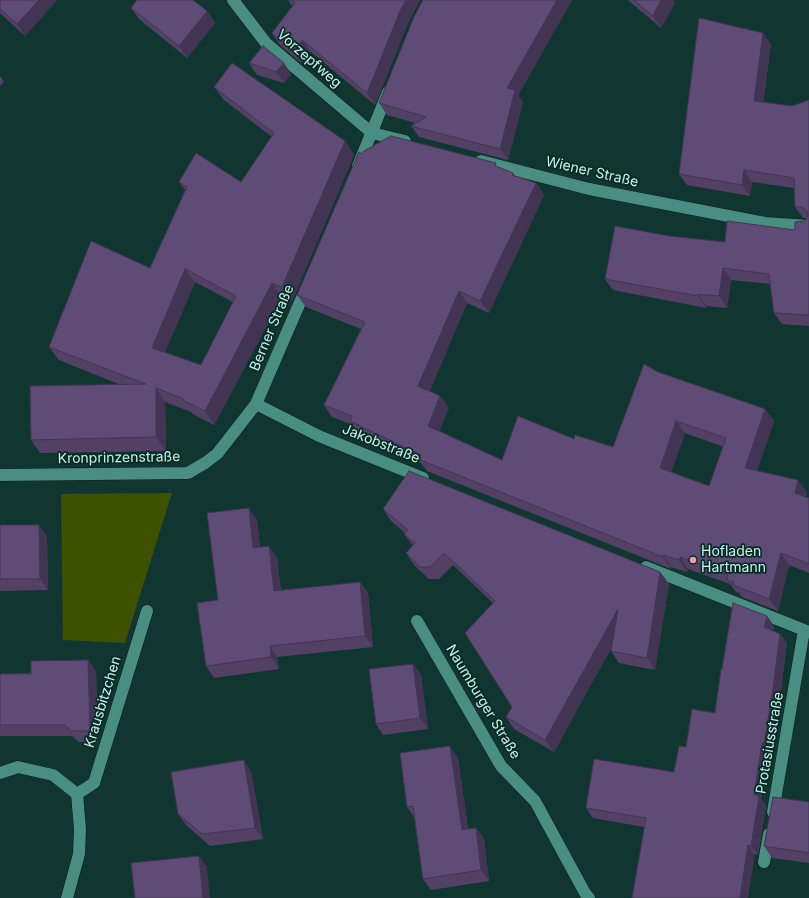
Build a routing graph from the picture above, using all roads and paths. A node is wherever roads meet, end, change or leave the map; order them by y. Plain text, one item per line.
1 (233, 0) edge
2 (392, 83) edge
3 (372, 133) junction
4 (417, 144) edge
5 (470, 158) edge
6 (353, 177) edge
7 (809, 226) edge
8 (312, 272) edge
9 (256, 404) junction
10 (0, 475) edge
11 (436, 483) edge
12 (634, 562) edge
13 (147, 611) dead end
14 (417, 621) dead end
15 (807, 631) edge
16 (0, 772) edge
17 (77, 794) junction
18 (764, 862) edge
19 (67, 898) edge
20 (589, 898) edge

1 - 3 street, Vorzepfweg
2 - 3 street
3 - 4 street
3 - 6 street
5 - 7 street, Wiener Straße
8 - 9 street, Berner Straße
9 - 10 street, Kronprinzenstraße
9 - 11 street, Jakobstraße
12 - 15 street
13 - 17 street, Krausbitzchen
14 - 20 street, Naumburger Straße
15 - 18 street, Protasiusstraße
16 - 17 street
17 - 19 street

